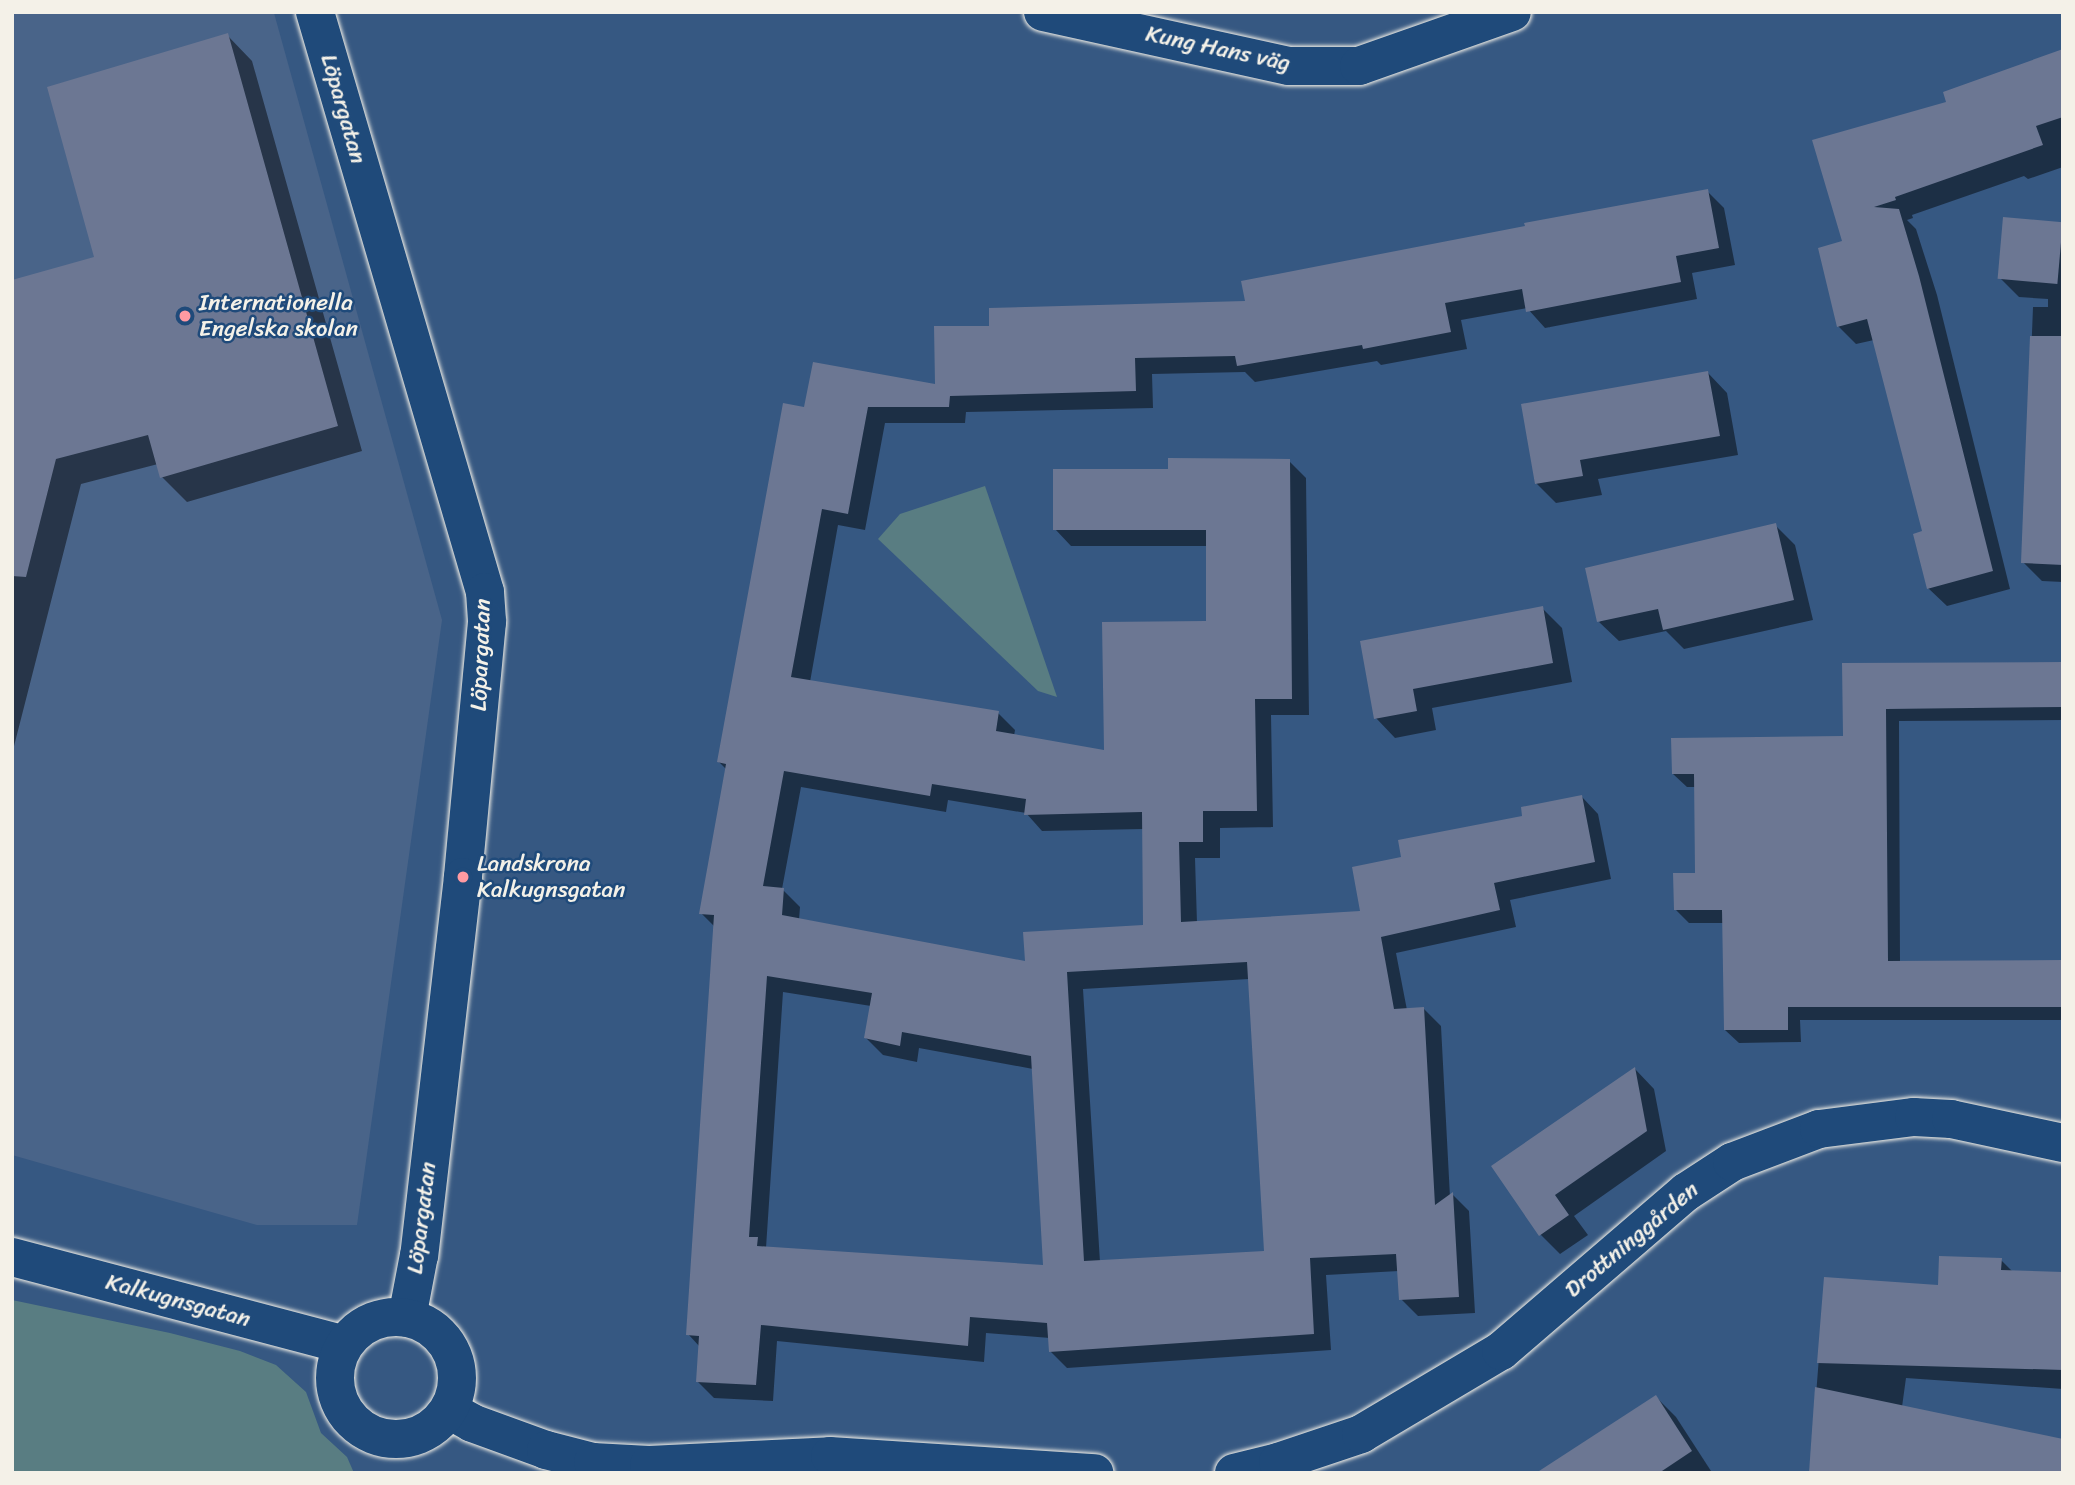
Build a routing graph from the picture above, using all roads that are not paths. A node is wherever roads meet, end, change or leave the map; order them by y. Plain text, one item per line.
1 (315, 12) edge
2 (1043, 12) edge
3 (1512, 12) edge
4 (2063, 1143) edge
5 (12, 1257) edge
6 (407, 1318) junction
7 (344, 1345) junction
8 (449, 1410) junction
9 (402, 1456) edge
10 (1094, 1473) edge
11 (1234, 1473) edge

1 - 6 street, Löpargatan
2 - 3 street, Kung Hans väg
4 - 11 street, Drottninggården
5 - 7 street, Kalkugnsgatan
6 - 7 street
6 - 8 street
7 - 9 street
8 - 9 street
8 - 10 street

